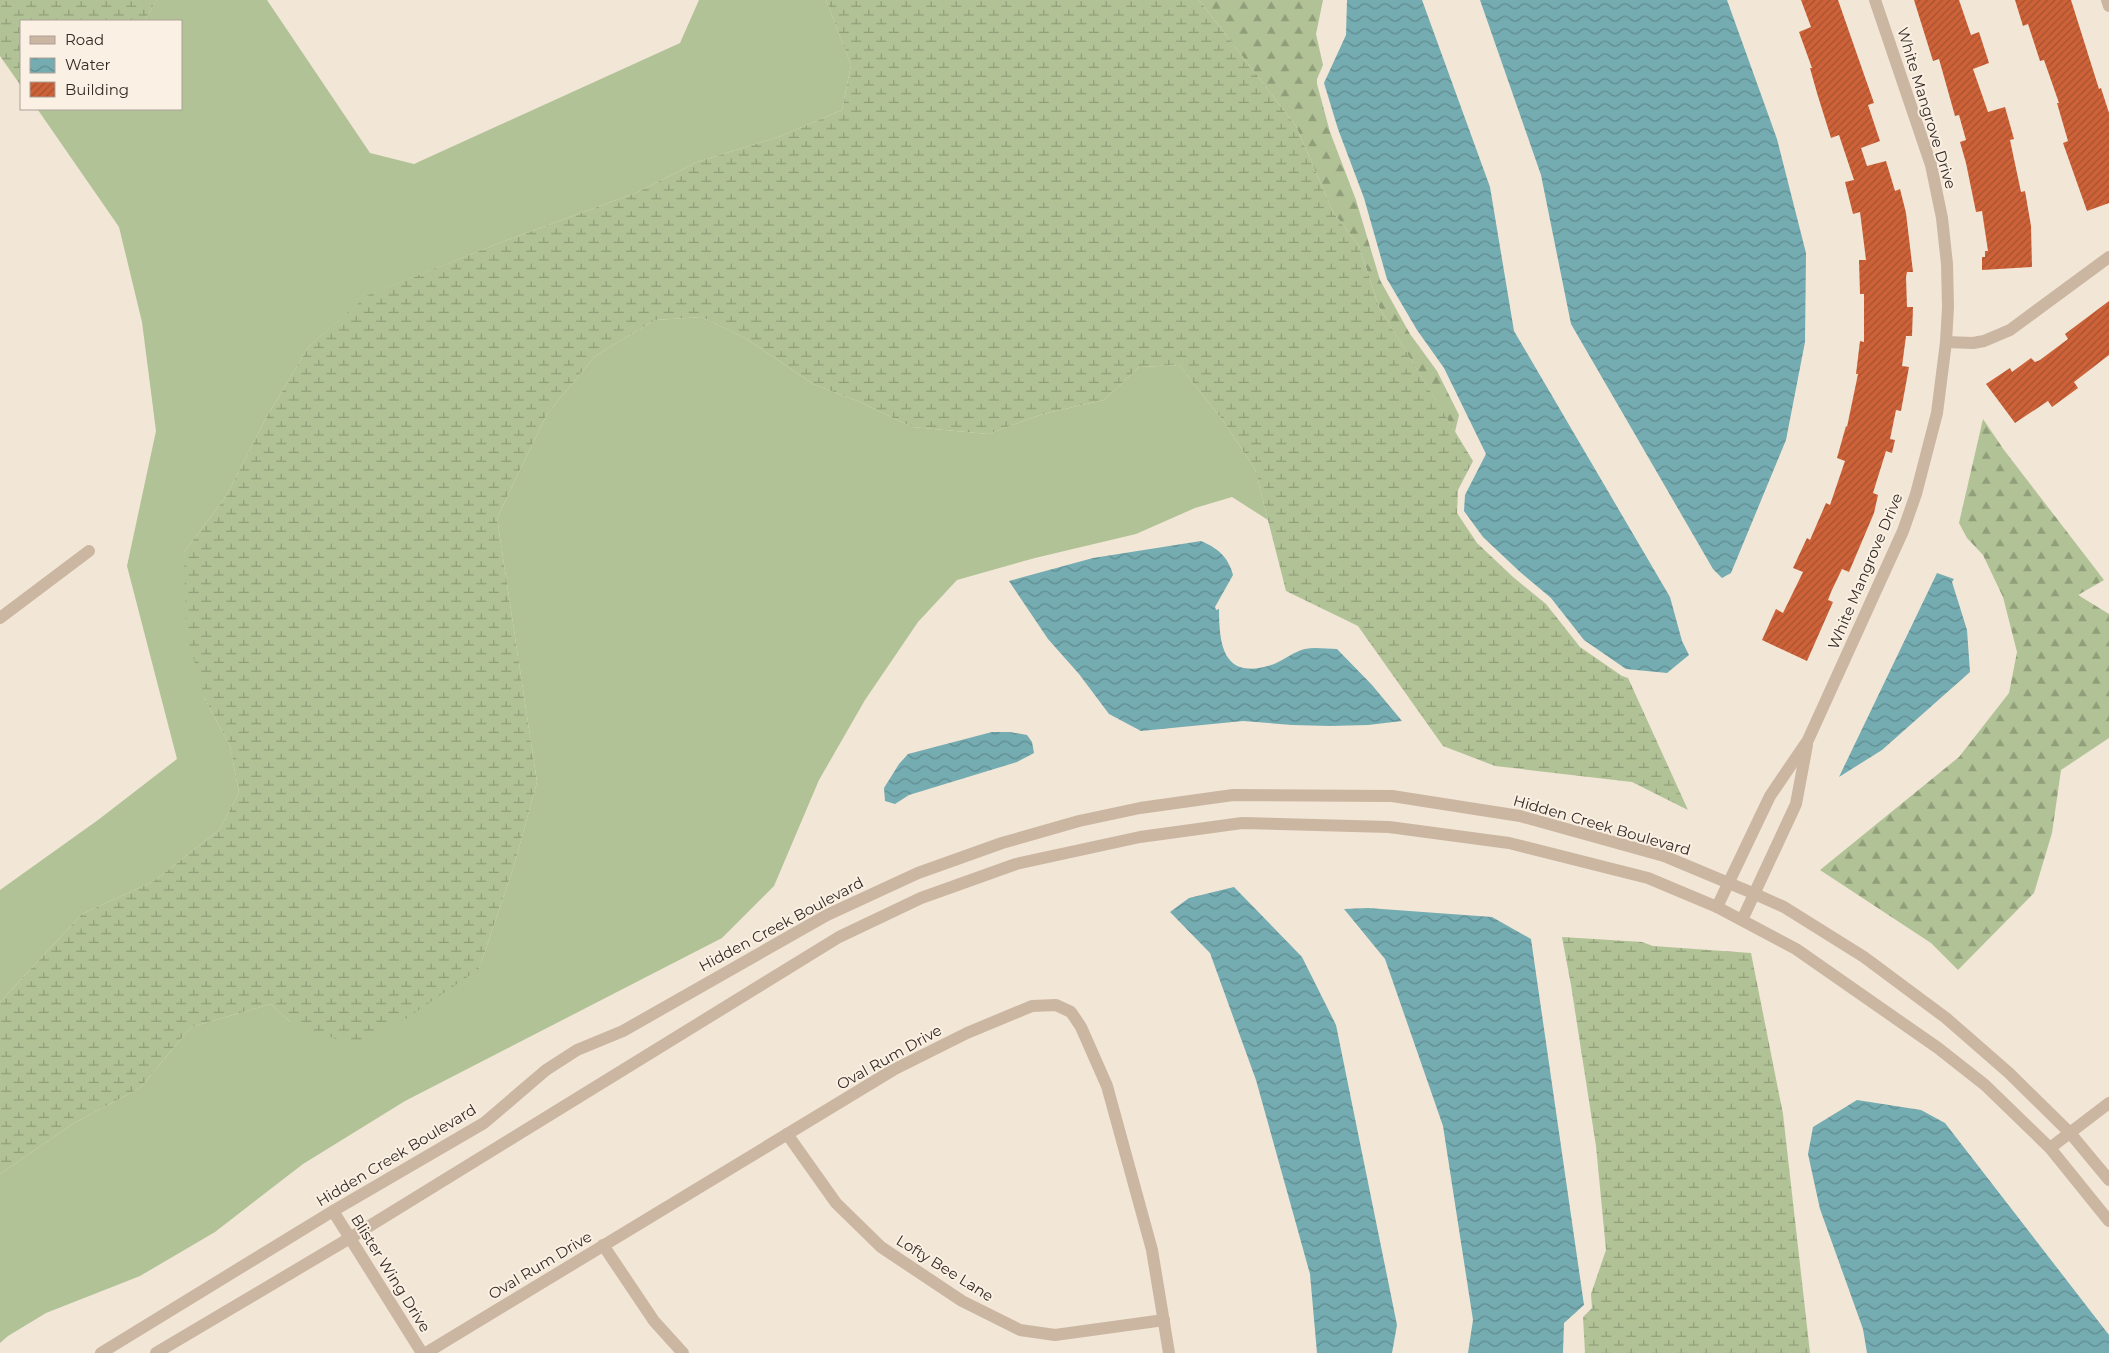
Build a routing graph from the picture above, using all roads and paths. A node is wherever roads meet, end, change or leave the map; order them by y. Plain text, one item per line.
1 (1876, 0) edge
2 (2107, 0) edge
3 (2109, 6) edge
4 (2109, 257) edge
5 (1946, 342) junction
6 (89, 551) dead end
7 (0, 618) edge
8 (1808, 740) junction
9 (1729, 882) junction
10 (1755, 894) junction
11 (1717, 907) junction
12 (1742, 920) junction
13 (2109, 1103) edge
14 (2070, 1133) junction
15 (787, 1134) junction
16 (2050, 1148) junction
17 (2109, 1180) edge
18 (333, 1211) junction
19 (2109, 1221) edge
20 (350, 1238) junction
21 (603, 1246) junction
22 (1164, 1320) junction
23 (101, 1353) edge
24 (156, 1353) edge
25 (424, 1353) edge
26 (683, 1353) edge
27 (1169, 1353) edge

1 - 5 street, White Mangrove Drive
2 - 3 street
4 - 5 street
5 - 8 street, White Mangrove Drive
6 - 7 street
8 - 9 street, White Mangrove Drive
8 - 10 street, White Mangrove Drive
9 - 10 street, Hidden Creek Boulevard
9 - 11 street, White Mangrove Drive
9 - 18 street, Hidden Creek Boulevard
10 - 12 street, White Mangrove Drive
10 - 14 street, Hidden Creek Boulevard
11 - 12 street
11 - 20 street
12 - 16 street
13 - 14 street
14 - 16 street
14 - 17 street, Hidden Creek Boulevard
15 - 21 street, Oval Rum Drive
15 - 22 street, Lofty Bee Lane
15 - 22 street, Oval Rum Drive
16 - 19 street
18 - 20 street, Blister Wing Drive
18 - 23 street, Hidden Creek Boulevard
20 - 24 street
20 - 25 street, Blister Wing Drive
21 - 25 street, Oval Rum Drive
21 - 26 street
22 - 27 street, Oval Rum Drive

